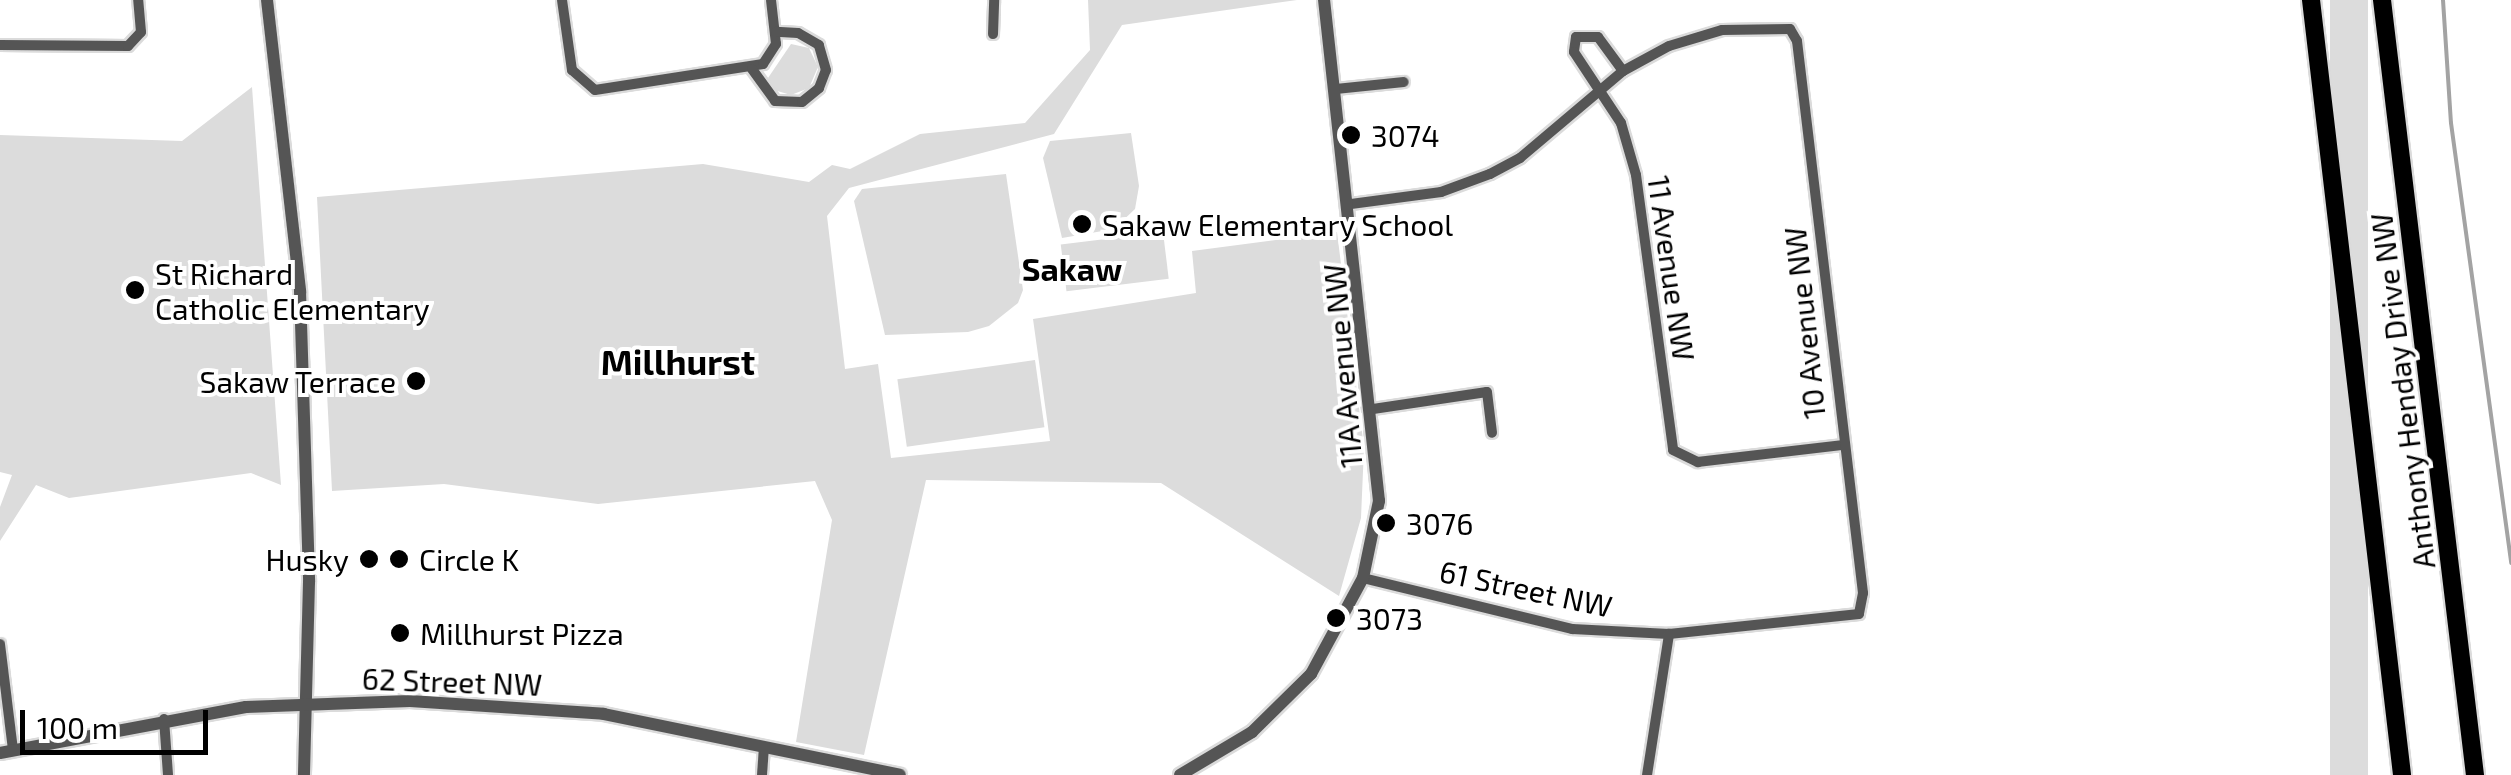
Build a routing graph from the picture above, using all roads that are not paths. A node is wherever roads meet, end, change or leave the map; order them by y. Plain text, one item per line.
1 (138, 0) edge
2 (267, 0) edge
3 (562, 0) edge
4 (771, 0) edge
5 (994, 0) edge
6 (1324, 0) edge
7 (2382, 0) edge
8 (2310, 6) edge
9 (993, 34) dead end
10 (776, 38) junction
11 (0, 45) edge
12 (752, 69) junction
13 (1624, 70) junction
14 (1404, 82) dead end
15 (1602, 88) junction
16 (1336, 89) junction
17 (1351, 204) junction
18 (1373, 409) junction
19 (1492, 433) dead end
20 (1843, 445) junction
21 (1363, 578) junction
22 (1858, 614) joint
23 (1669, 634) junction
24 (0, 644) edge
25 (307, 704) junction
26 (164, 719) junction
27 (764, 748) junction
28 (6, 752) edge
29 (1211, 768) edge
30 (168, 775) edge
31 (304, 775) edge
32 (762, 775) edge
33 (900, 775) edge
34 (1180, 775) edge
35 (1647, 775) edge
36 (2402, 775) edge
37 (2475, 775) edge

1 - 11 street
2 - 25 street
3 - 12 street
4 - 10 street
5 - 9 street
6 - 16 street, 11A Avenue NW
7 - 37 highway, Anthony Henday Drive NW
8 - 36 highway, Anthony Henday Drive NW
10 - 12 street
10 - 12 street
13 - 15 street
13 - 15 street, 11 Avenue NW
13 - 20 street, 10 Avenue NW
14 - 16 street
15 - 17 street
15 - 20 street, 11 Avenue NW
16 - 17 street, 11A Avenue NW
17 - 18 street, 11A Avenue NW
18 - 19 street
18 - 21 street, 11A Avenue NW
20 - 22 street, 10 Avenue NW
21 - 23 street, 61 Street NW
21 - 29 street
22 - 23 street, 61 Street NW
23 - 35 street
24 - 28 street
25 - 26 street, 62 Street NW
25 - 27 street, 62 Street NW
25 - 31 street
26 - 28 street, 62 Street NW
26 - 30 street
27 - 32 street
27 - 33 street, 62 Street NW
29 - 34 street

